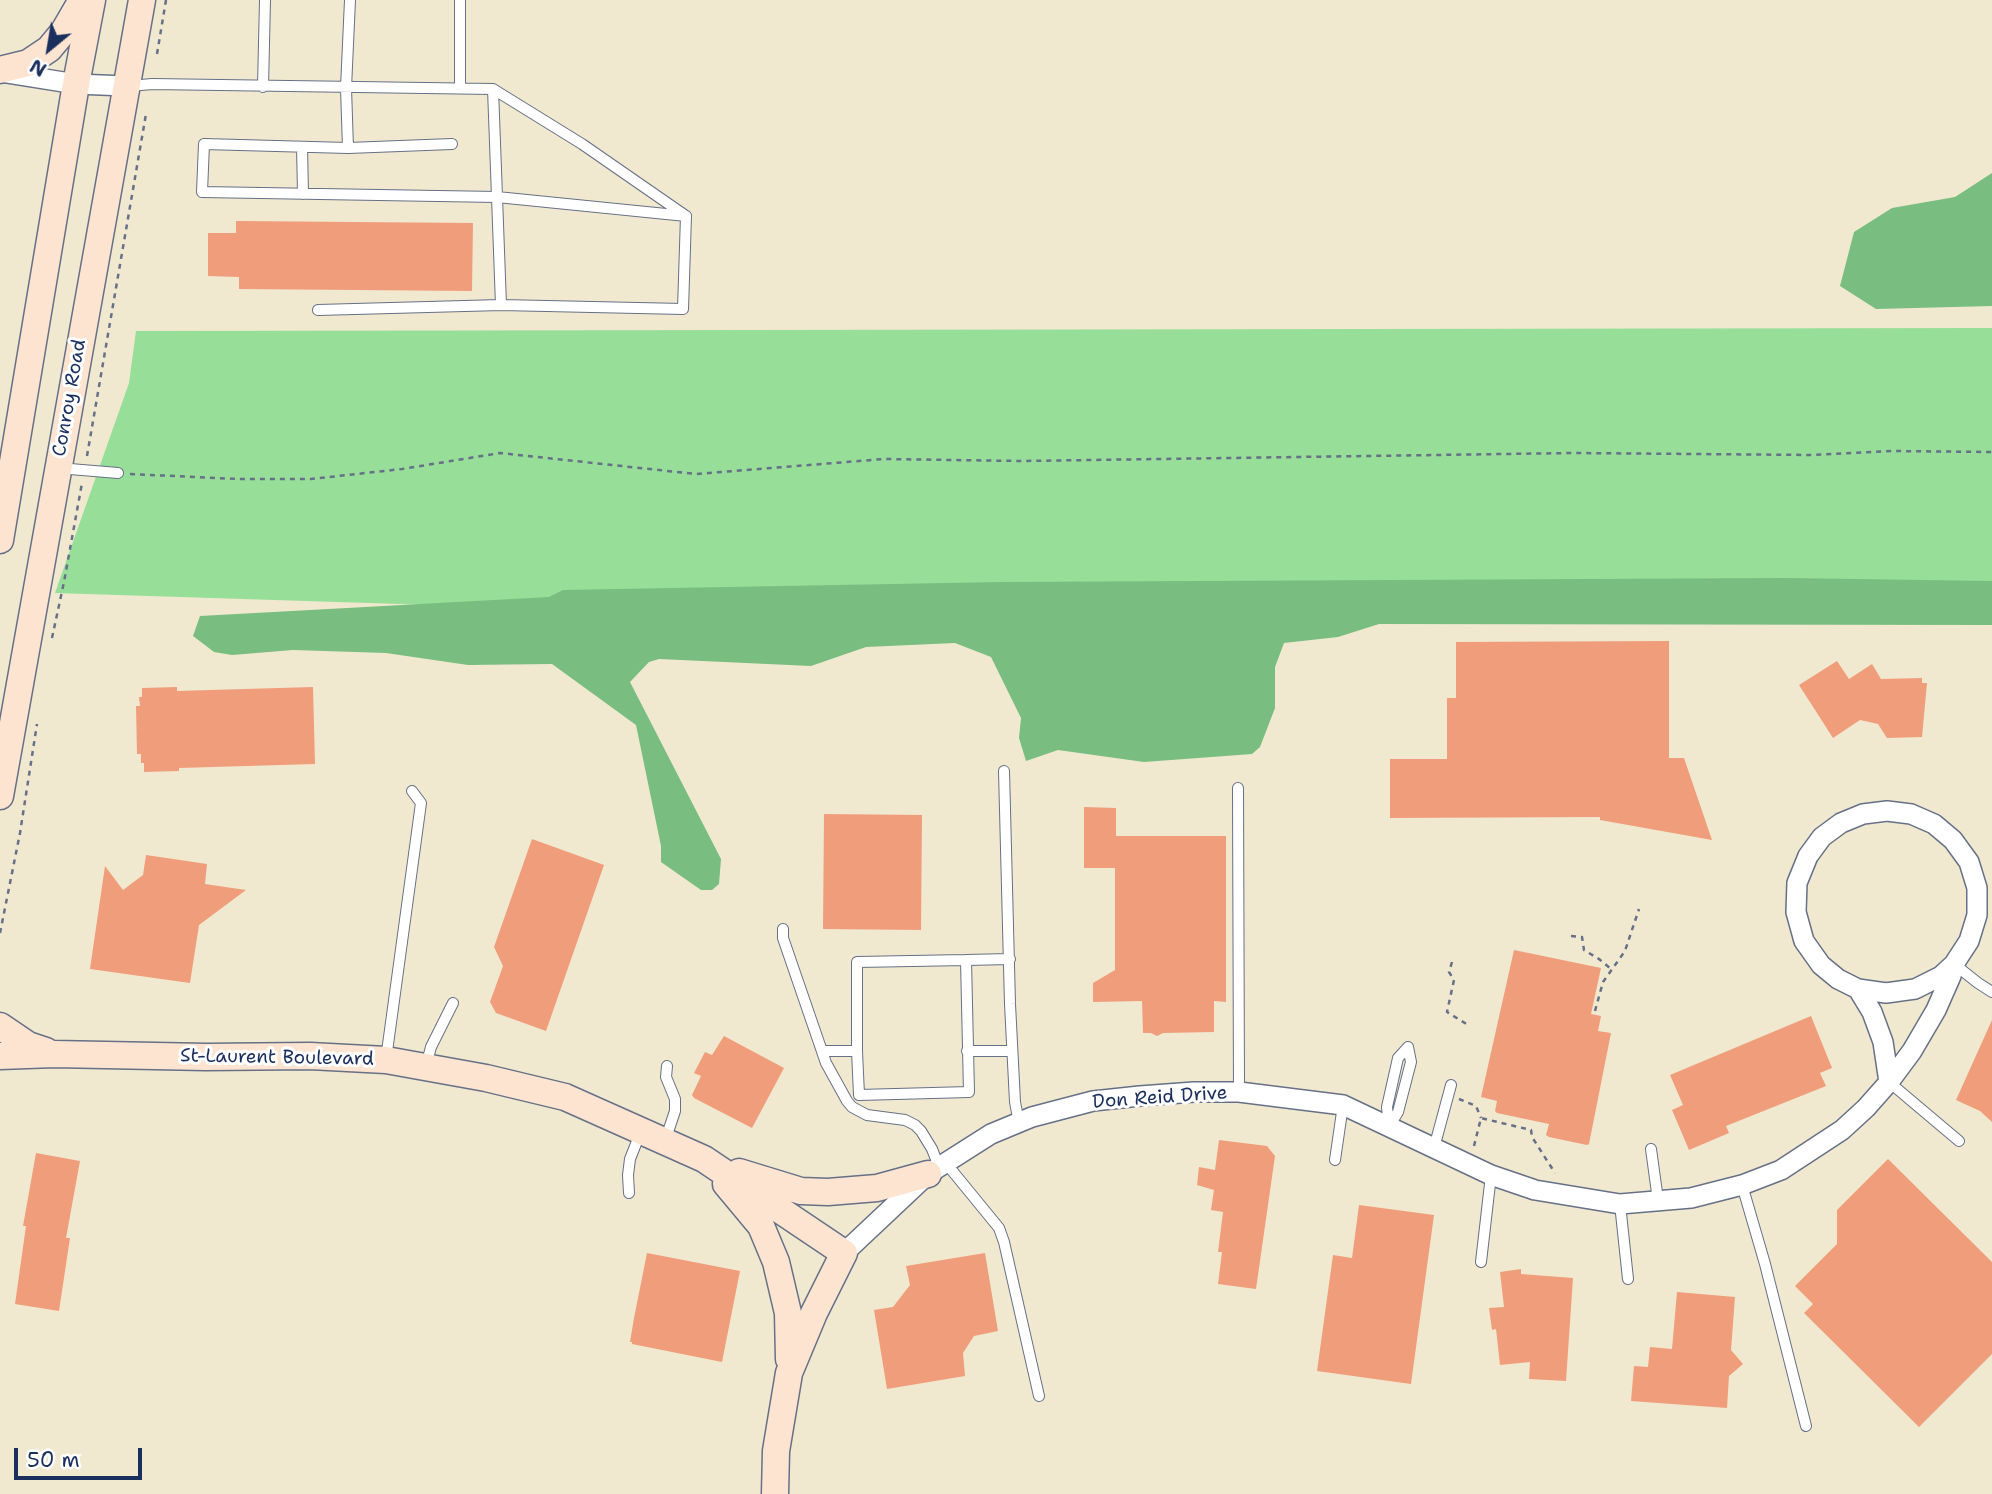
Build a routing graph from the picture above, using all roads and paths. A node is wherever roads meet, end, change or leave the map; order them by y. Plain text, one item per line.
1 (82, 0) edge
2 (92, 0) edge
3 (142, 0) edge
4 (166, 0) edge
5 (265, 0) edge
6 (350, 0) edge
7 (460, 0) edge
8 (157, 54) dead end
9 (0, 71) edge
10 (76, 85) junction
11 (126, 86) junction
12 (263, 87) junction
13 (346, 88) junction
14 (460, 88) junction
15 (493, 89) junction
16 (146, 114) dead end
17 (452, 144) dead end
18 (302, 147) junction
19 (348, 148) junction
20 (303, 194) junction
21 (497, 197) junction
22 (686, 216) junction
23 (501, 305) junction
24 (318, 310) dead end
25 (1992, 452) edge
26 (6, 462) edge
27 (71, 469) junction
28 (118, 473) joint
29 (0, 540) edge
30 (50, 644) dead end
31 (38, 714) dead end
32 (1004, 771) dead end
33 (1238, 788) dead end
34 (412, 790) dead end
35 (0, 796) edge
36 (1639, 909) dead end
37 (783, 929) dead end
38 (0, 933) edge
39 (1571, 936) dead end
40 (1010, 959) junction
41 (967, 960) junction
42 (1452, 962) dead end
43 (1954, 964) junction
44 (1611, 969) junction
45 (1858, 989) junction
46 (1992, 992) edge
47 (453, 1003) dead end
48 (1595, 1011) dead end
49 (0, 1026) edge
50 (1468, 1026) dead end
51 (822, 1051) junction
52 (856, 1051) junction
53 (967, 1051) junction
54 (1012, 1051) junction
55 (54, 1054) junction
56 (0, 1056) edge
57 (386, 1060) junction
58 (667, 1066) dead end
59 (425, 1067) junction
60 (1889, 1082) junction
61 (1451, 1085) dead end
62 (1240, 1092) junction
63 (1448, 1097) junction
64 (1343, 1105) junction
65 (1480, 1118) junction
66 (1019, 1123) junction
67 (1389, 1127) junction
68 (653, 1136) junction
69 (1959, 1141) dead end
70 (1474, 1146) dead end
71 (1434, 1149) junction
72 (1651, 1149) dead end
73 (704, 1159) junction
74 (1335, 1160) dead end
75 (937, 1168) junction
76 (1491, 1175) junction
77 (1556, 1176) dead end
78 (1742, 1185) junction
79 (629, 1193) dead end
80 (1658, 1200) junction
81 (1620, 1204) junction
82 (844, 1254) junction
83 (1482, 1262) dead end
84 (1628, 1279) dead end
85 (789, 1374) junction
86 (1039, 1396) dead end
87 (1806, 1426) dead end
88 (775, 1494) edge

1 - 9 street
2 - 10 street
3 - 11 street, Conroy Road
4 - 8 path
5 - 12 lane
6 - 13 lane
7 - 14 lane
9 - 10 street
10 - 11 street
10 - 26 street
11 - 12 lane
11 - 27 street, Conroy Road
12 - 13 lane
13 - 14 lane
13 - 19 lane
14 - 15 lane
15 - 21 lane
15 - 22 lane
16 - 27 path
17 - 19 lane
18 - 19 lane
18 - 20 lane
18 - 20 lane
20 - 21 lane
21 - 22 lane
21 - 23 lane
22 - 23 lane
23 - 24 lane
25 - 28 path
26 - 29 street
27 - 28 lane
27 - 30 path
27 - 35 street, Conroy Road
31 - 38 path
32 - 40 lane
33 - 62 lane
34 - 57 lane
36 - 44 path
37 - 51 lane
39 - 44 path
40 - 41 lane
40 - 54 lane
41 - 52 lane
41 - 53 lane
42 - 50 path
43 - 45 street, Don Reid Drive
43 - 45 street, Don Reid Drive
43 - 46 lane
43 - 60 street, Don Reid Drive
44 - 48 path
45 - 60 street
47 - 59 lane
49 - 55 street
51 - 52 lane
51 - 75 lane
52 - 53 lane
53 - 54 lane
54 - 66 lane
55 - 56 street, St-Laurent Boulevard
55 - 57 street, St-Laurent Boulevard
57 - 59 street, St-Laurent Boulevard
58 - 68 lane
59 - 68 street, St-Laurent Boulevard
60 - 69 lane
60 - 78 street, Don Reid Drive
61 - 63 lane
62 - 64 street, Don Reid Drive
62 - 66 street, Don Reid Drive
63 - 65 path
63 - 71 lane
64 - 67 street, Don Reid Drive
64 - 74 lane
65 - 70 path
65 - 77 path
66 - 75 street, Don Reid Drive
67 - 67 lane
67 - 71 street, Don Reid Drive
68 - 73 street, St-Laurent Boulevard
68 - 79 lane
71 - 76 street, Don Reid Drive
72 - 80 lane
73 - 75 street
73 - 82 street, St-Laurent Boulevard
73 - 85 street
75 - 82 street, Don Reid Drive
75 - 86 lane
76 - 81 street, Don Reid Drive
76 - 83 lane
78 - 80 street, Don Reid Drive
78 - 87 lane
80 - 81 street, Don Reid Drive
81 - 84 lane
82 - 85 street, Don Reid Drive
85 - 88 street, Don Reid Drive

